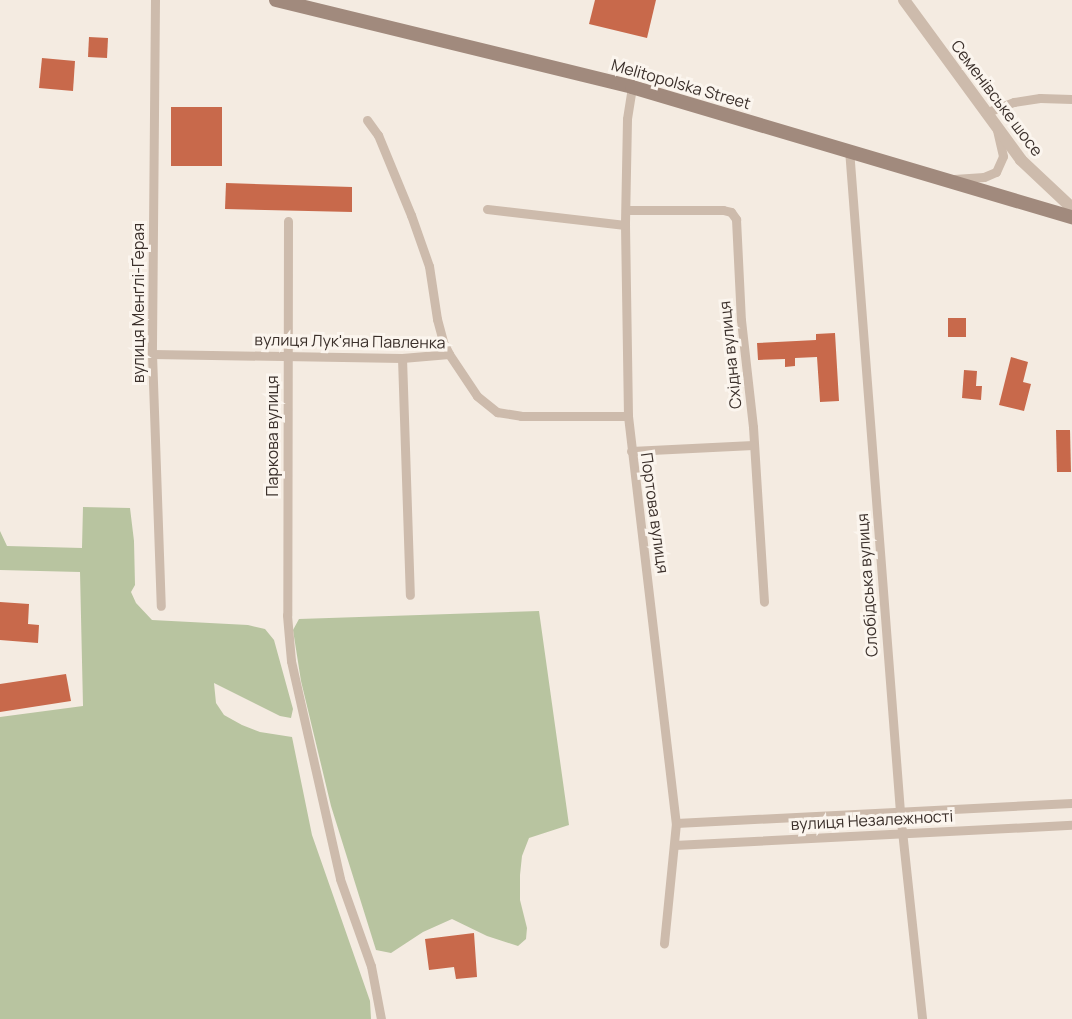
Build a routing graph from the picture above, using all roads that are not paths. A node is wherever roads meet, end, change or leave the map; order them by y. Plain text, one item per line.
1 (155, 0) edge
2 (276, 0) edge
3 (905, 0) edge
4 (632, 87) junction
5 (1072, 99) edge
6 (985, 113) junction
7 (367, 120) dead end
8 (996, 128) junction
9 (849, 149) junction
10 (949, 179) junction
11 (1072, 208) edge
12 (487, 209) dead end
13 (626, 210) junction
14 (1072, 217) edge
15 (288, 221) dead end
16 (625, 225) junction
17 (152, 354) junction
18 (449, 354) junction
19 (287, 355) junction
20 (402, 358) junction
21 (628, 416) junction
22 (753, 445) junction
23 (631, 451) junction
24 (410, 595) dead end
25 (764, 602) dead end
26 (161, 606) dead end
27 (1072, 803) edge
28 (900, 812) junction
29 (676, 823) junction
30 (1072, 825) edge
31 (902, 833) junction
32 (674, 845) junction
33 (664, 943) dead end
34 (381, 1019) edge
35 (922, 1019) edge

1 - 17 street, вулиця Менґлі-Ґерая
2 - 4 main road, Melitopolska Street
3 - 6 street, Семенівське шосе
4 - 9 main road, Melitopolska Street
4 - 13 street, Портова вулиця
5 - 6 street
6 - 8 street, Семенівське шосе
7 - 18 street
8 - 10 street
8 - 11 street, Семенівське шосе
9 - 10 main road, Melitopolska Street
9 - 28 street, Слобідська вулиця
10 - 14 main road, Melitopolska Street
12 - 16 street
13 - 16 street, Портова вулиця
13 - 22 street, Східна вулиця
15 - 19 street, Паркова вулиця
16 - 21 street, Портова вулиця
17 - 19 street, вулиця Лук'яна Павленка
17 - 26 street, вулиця Менґлі-Ґерая
18 - 20 street, вулиця Лук'яна Павленка
18 - 21 street, вулиця Лук'яна Павленка
19 - 20 street, вулиця Лук'яна Павленка
19 - 34 street, Паркова вулиця
20 - 24 street
21 - 23 street, Портова вулиця
22 - 23 street
22 - 25 street, Східна вулиця
23 - 29 street, Портова вулиця
27 - 28 street, вулиця Незалежності
28 - 29 street, вулиця Незалежності
28 - 31 street, Слобідська вулиця
29 - 32 street, Портова вулиця
30 - 31 street, вулиця Незалежності
31 - 32 street, вулиця Незалежності
31 - 35 street, Слобідська вулиця
32 - 33 street, Портова вулиця

